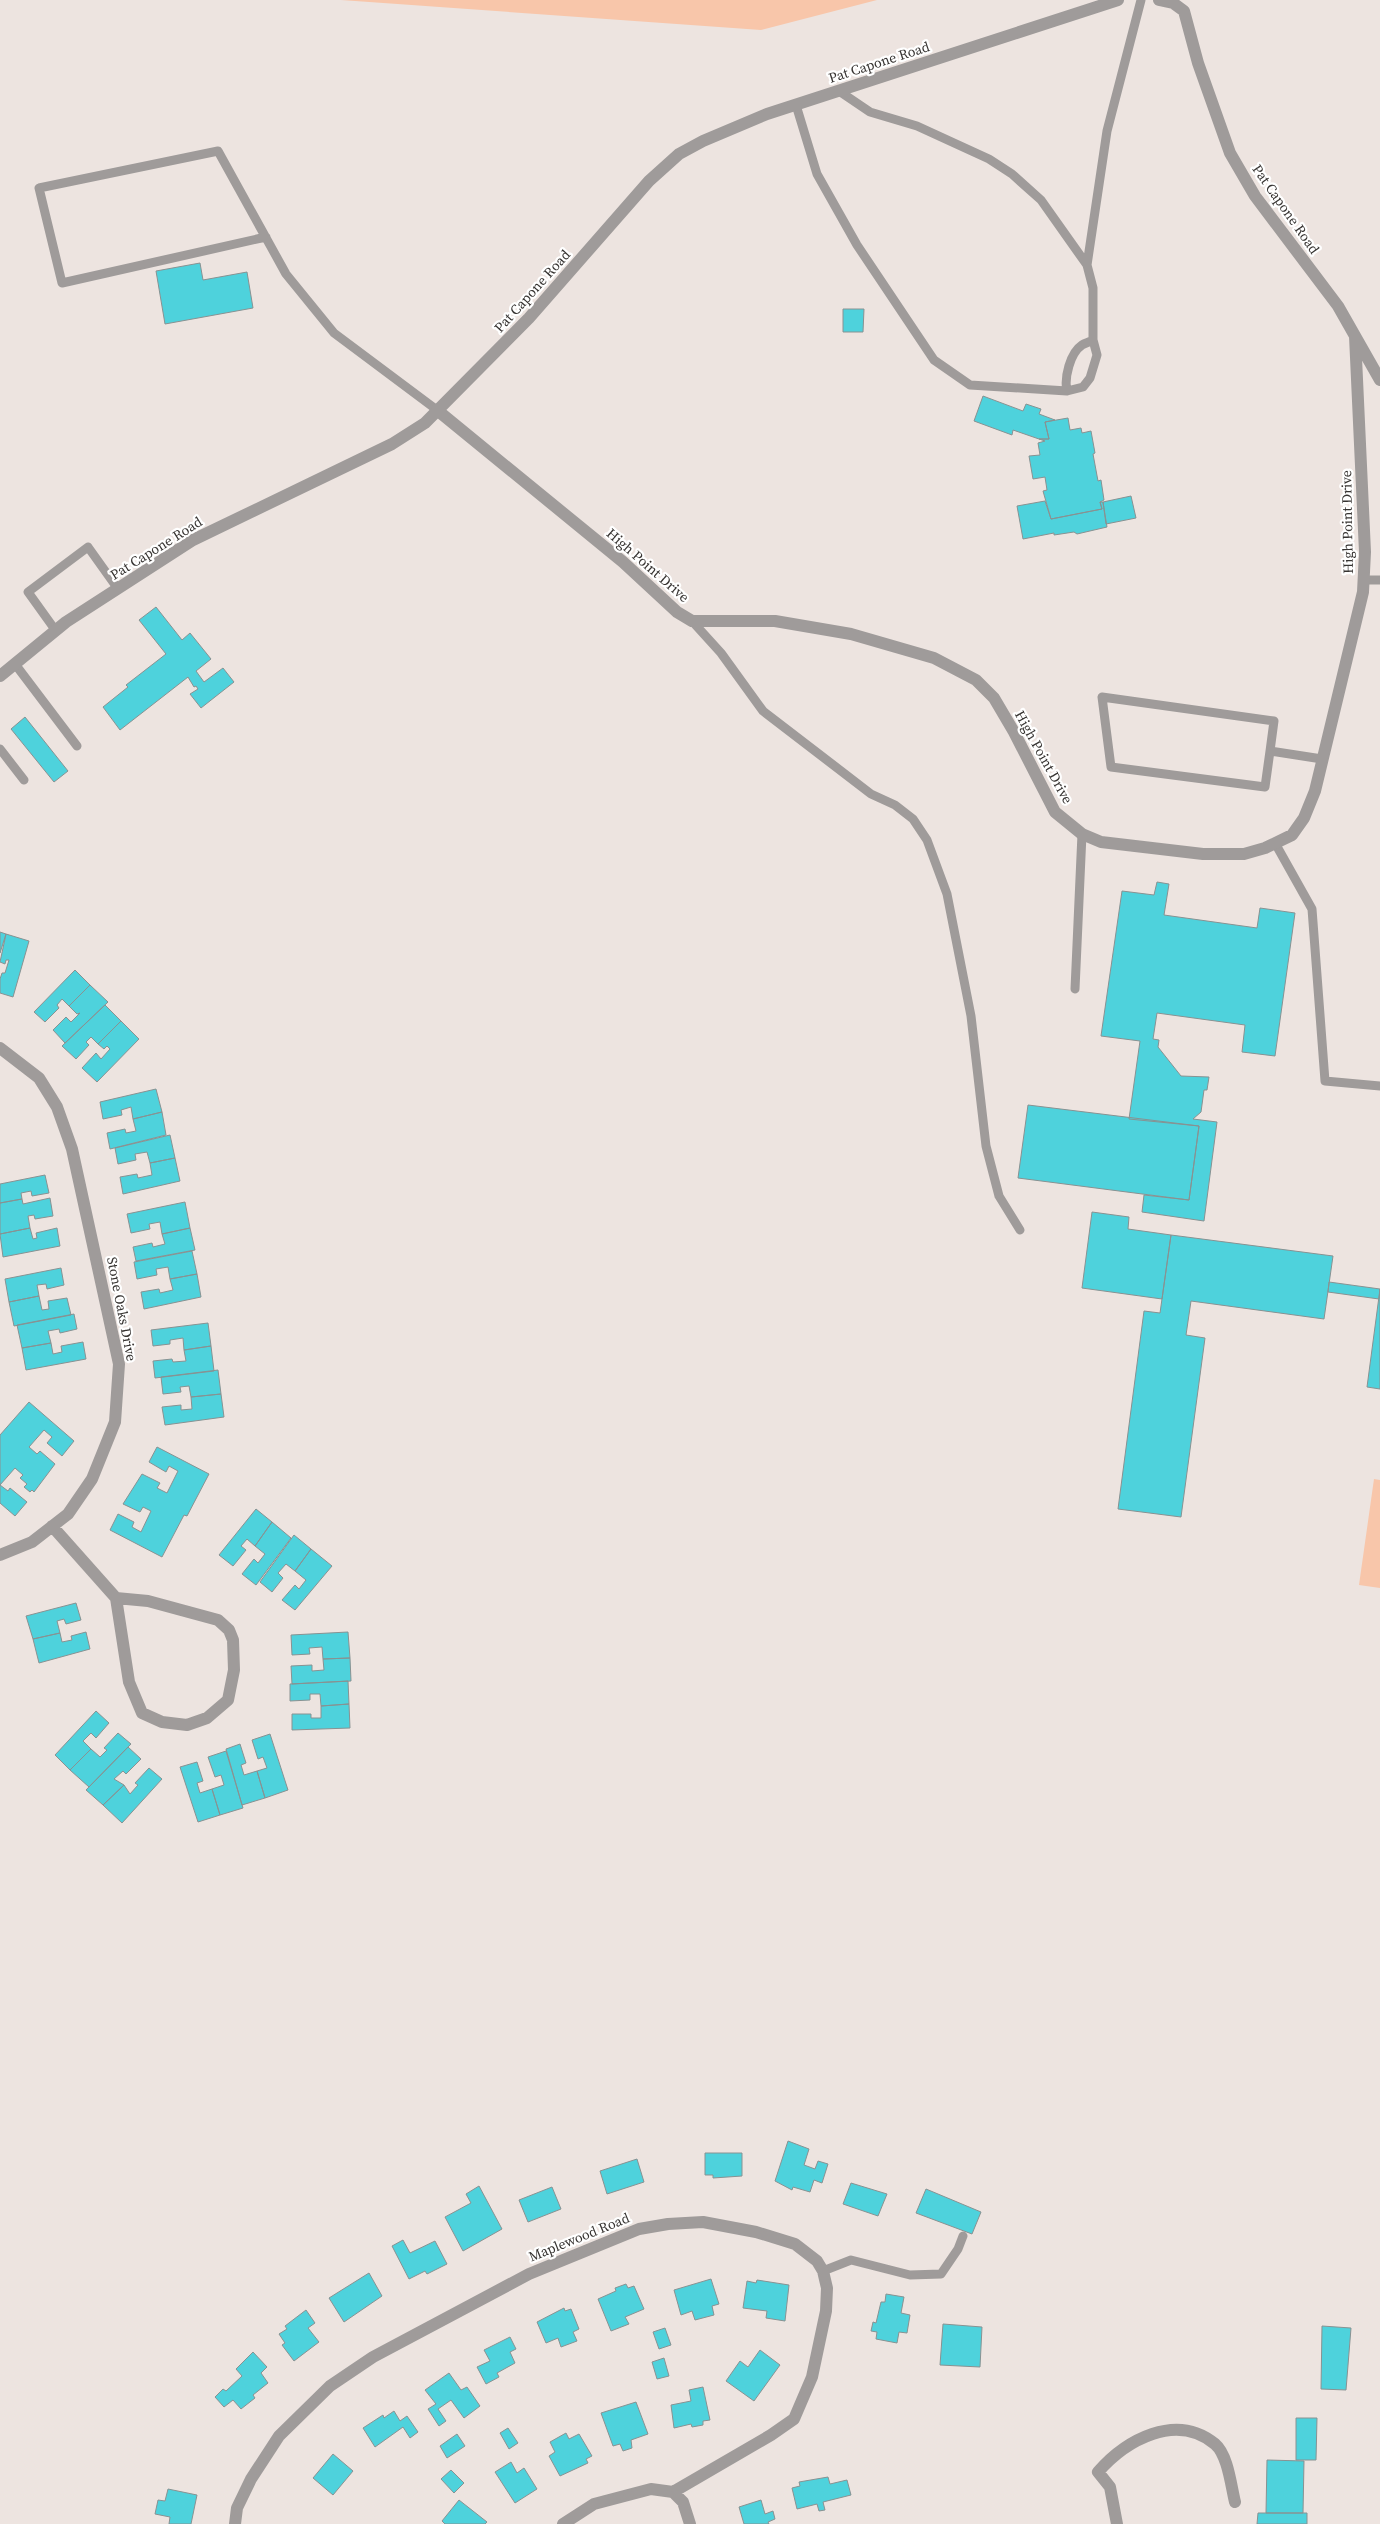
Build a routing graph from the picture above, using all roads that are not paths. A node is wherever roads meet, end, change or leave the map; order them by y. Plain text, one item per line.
1 (1118, 0) edge
2 (1142, 0) edge
3 (1159, 0) edge
4 (839, 91) junction
5 (796, 105) junction
6 (266, 237) junction
7 (1087, 266) junction
8 (1355, 336) junction
9 (1093, 340) junction
10 (1380, 380) edge
11 (1067, 391) junction
12 (437, 410) junction
13 (1364, 580) junction
14 (1380, 580) edge
15 (118, 589) junction
16 (692, 621) junction
17 (56, 631) junction
18 (15, 664) junction
19 (0, 676) edge
20 (77, 746) dead end
21 (0, 749) edge
22 (1270, 750) junction
23 (1322, 759) junction
24 (24, 780) dead end
25 (1082, 834) junction
26 (1274, 843) junction
27 (1075, 989) dead end
28 (0, 1048) edge
29 (1380, 1086) edge
30 (1020, 1230) dead end
31 (52, 1526) junction
32 (0, 1555) edge
33 (116, 1598) junction
34 (963, 2236) dead end
35 (823, 2270) junction
36 (673, 2492) junction
37 (1235, 2502) dead end
38 (235, 2524) edge
39 (563, 2524) edge
40 (690, 2524) edge
41 (1117, 2524) edge

1 - 4 street, Pat Capone Road
2 - 7 lane
3 - 8 street, Pat Capone Road
4 - 5 street, Pat Capone Road
4 - 7 lane
5 - 11 lane
5 - 12 street, Pat Capone Road
6 - 6 lane
6 - 12 lane
7 - 9 lane
8 - 10 street, Pat Capone Road
8 - 13 street, High Point Drive
9 - 11 lane
9 - 11 lane
12 - 15 street, Pat Capone Road
12 - 16 street, High Point Drive
13 - 14 lane
13 - 23 street, High Point Drive
15 - 17 street, Pat Capone Road
15 - 17 lane
16 - 25 street, High Point Drive
16 - 30 lane
17 - 18 street, Pat Capone Road
18 - 19 street, Pat Capone Road
18 - 20 lane
21 - 24 lane
22 - 22 lane
22 - 23 lane
23 - 26 street, High Point Drive
25 - 26 street, High Point Drive
25 - 27 lane
26 - 29 lane
28 - 31 street, Stone Oaks Drive
31 - 32 street, Stone Oaks Drive
31 - 33 street
33 - 33 street
34 - 35 lane
35 - 36 street
35 - 38 street, Maplewood Road
36 - 39 street
36 - 40 street
37 - 41 street

